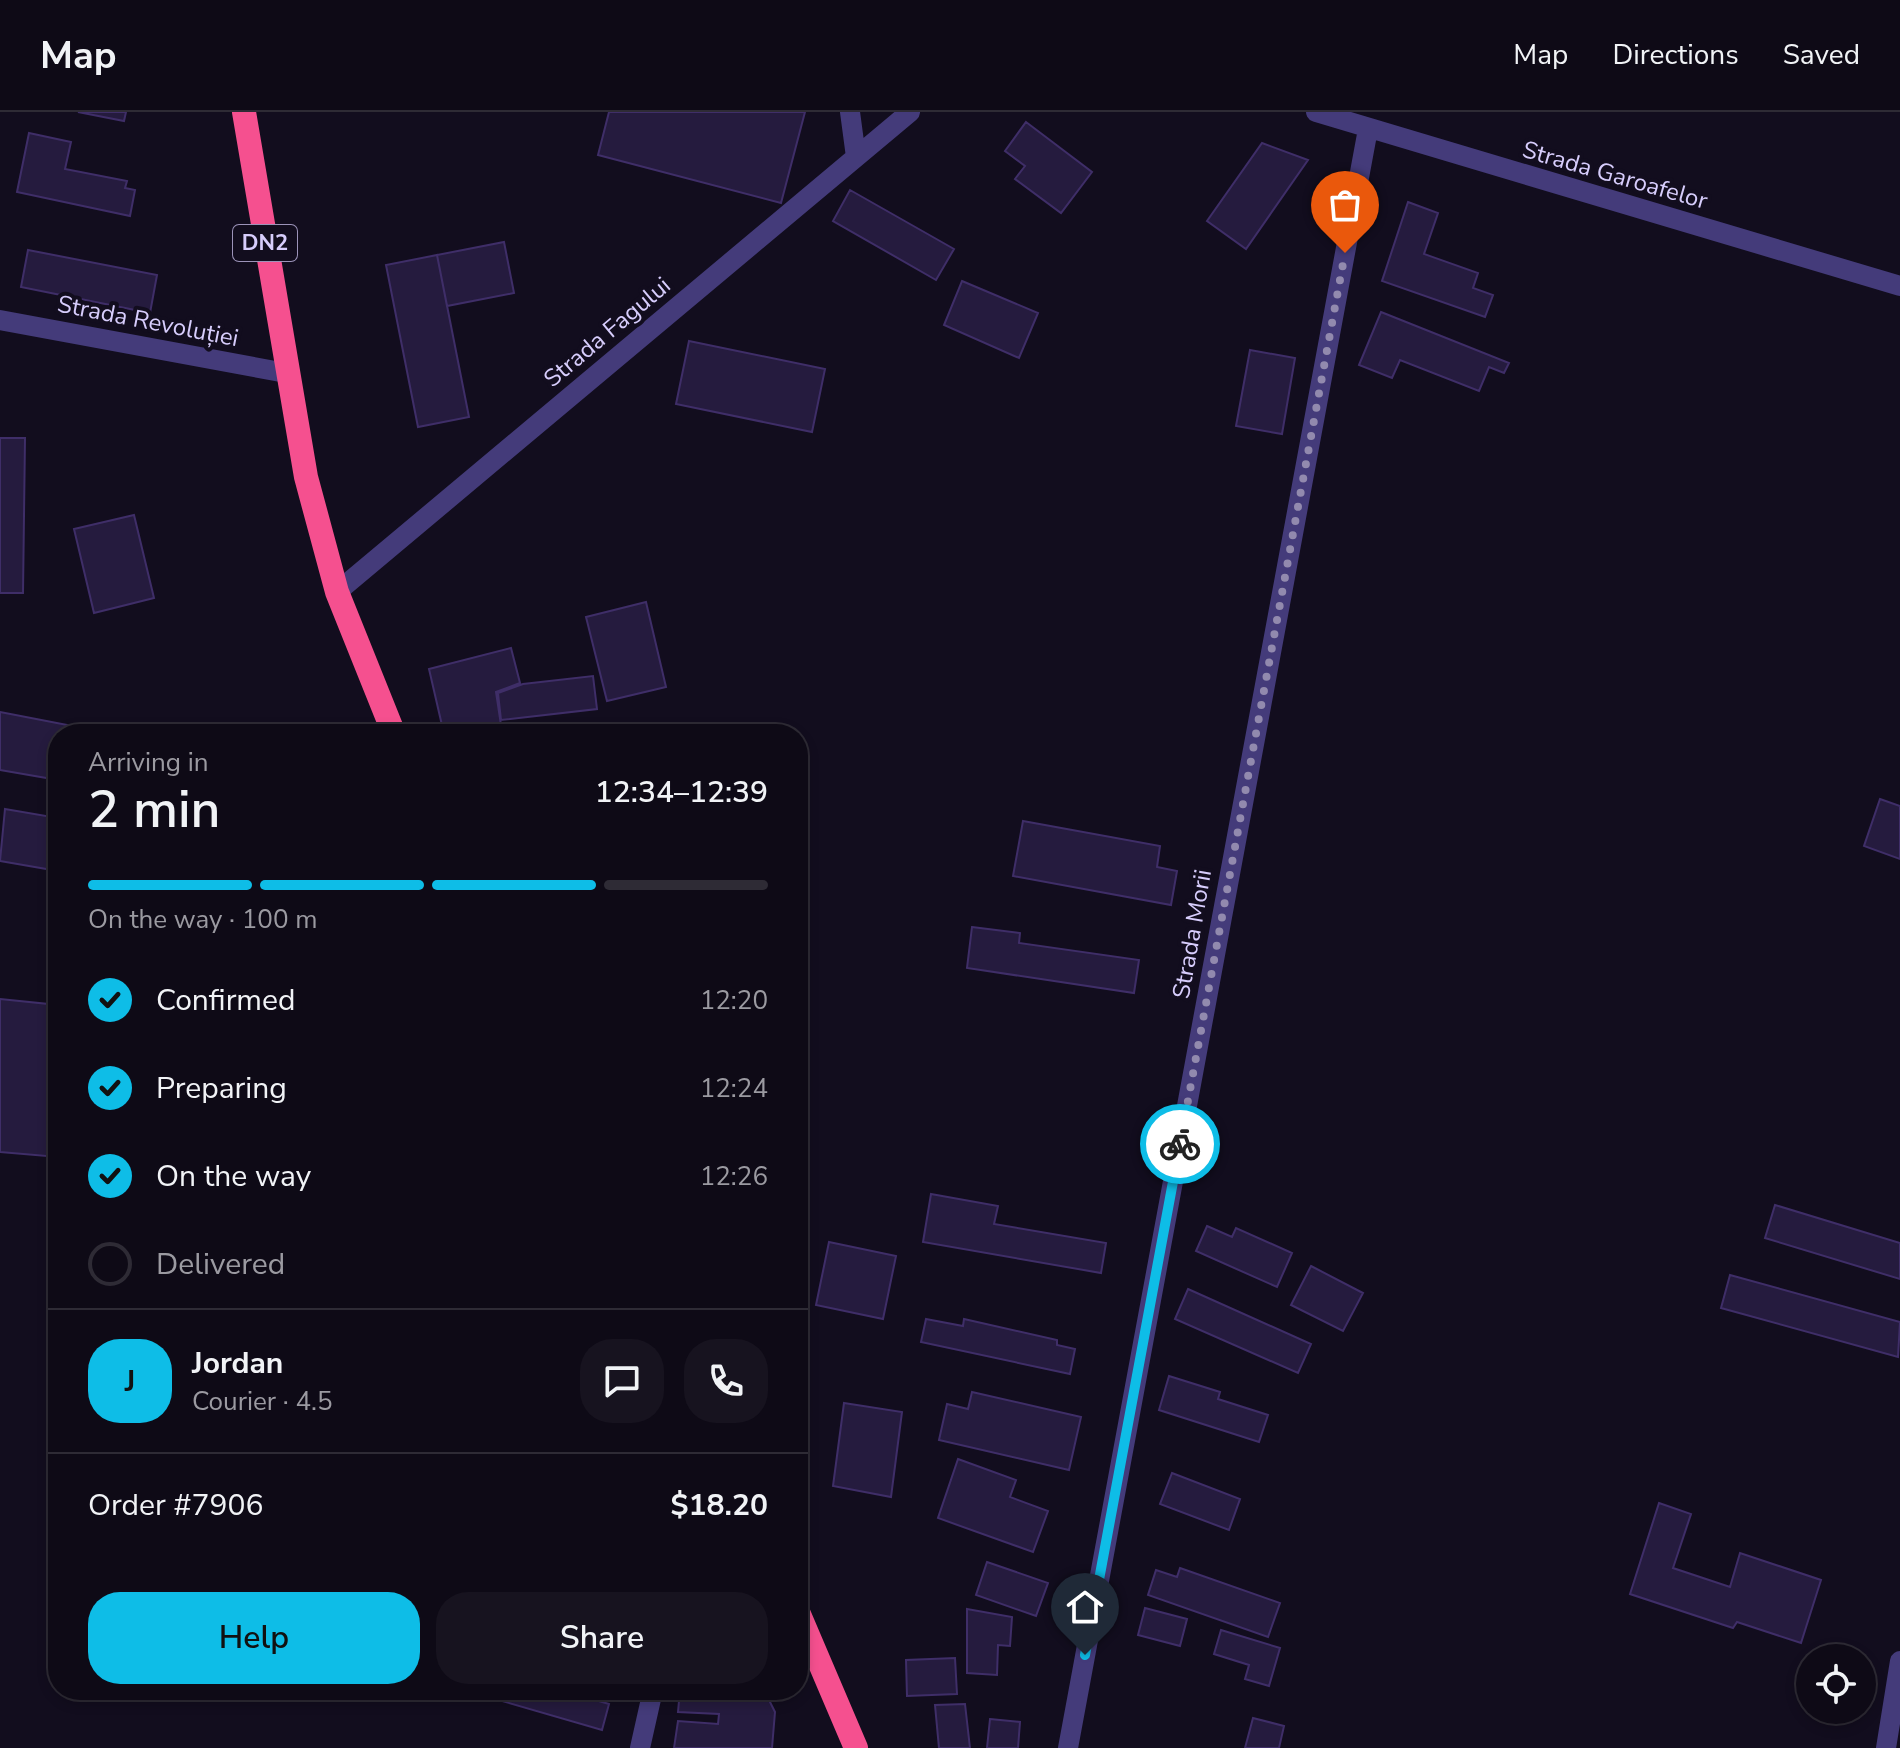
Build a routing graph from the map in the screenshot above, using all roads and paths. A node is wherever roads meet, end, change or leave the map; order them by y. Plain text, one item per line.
1 (244, 112) edge
2 (850, 112) edge
3 (910, 112) edge
4 (1316, 112) edge
5 (1368, 129) junction
6 (856, 157) junction
7 (1900, 286) edge
8 (0, 320) edge
9 (286, 373) junction
10 (337, 592) junction
11 (390, 724) edge
12 (808, 1635) edge
13 (1900, 1661) edge
14 (651, 1700) edge
15 (640, 1748) edge
16 (856, 1748) edge
17 (1068, 1748) edge
18 (1886, 1748) edge

1 - 9 highway, DN2
2 - 6 street
3 - 6 street, Strada Fagului
4 - 5 street, Strada Garoafelor
5 - 7 street, Strada Garoafelor
5 - 17 street, Strada Morii
6 - 10 street, Strada Fagului
8 - 9 street, Strada Revoluției
9 - 10 highway, DN2
10 - 11 highway, DN2
12 - 16 highway
13 - 18 street
14 - 15 street

